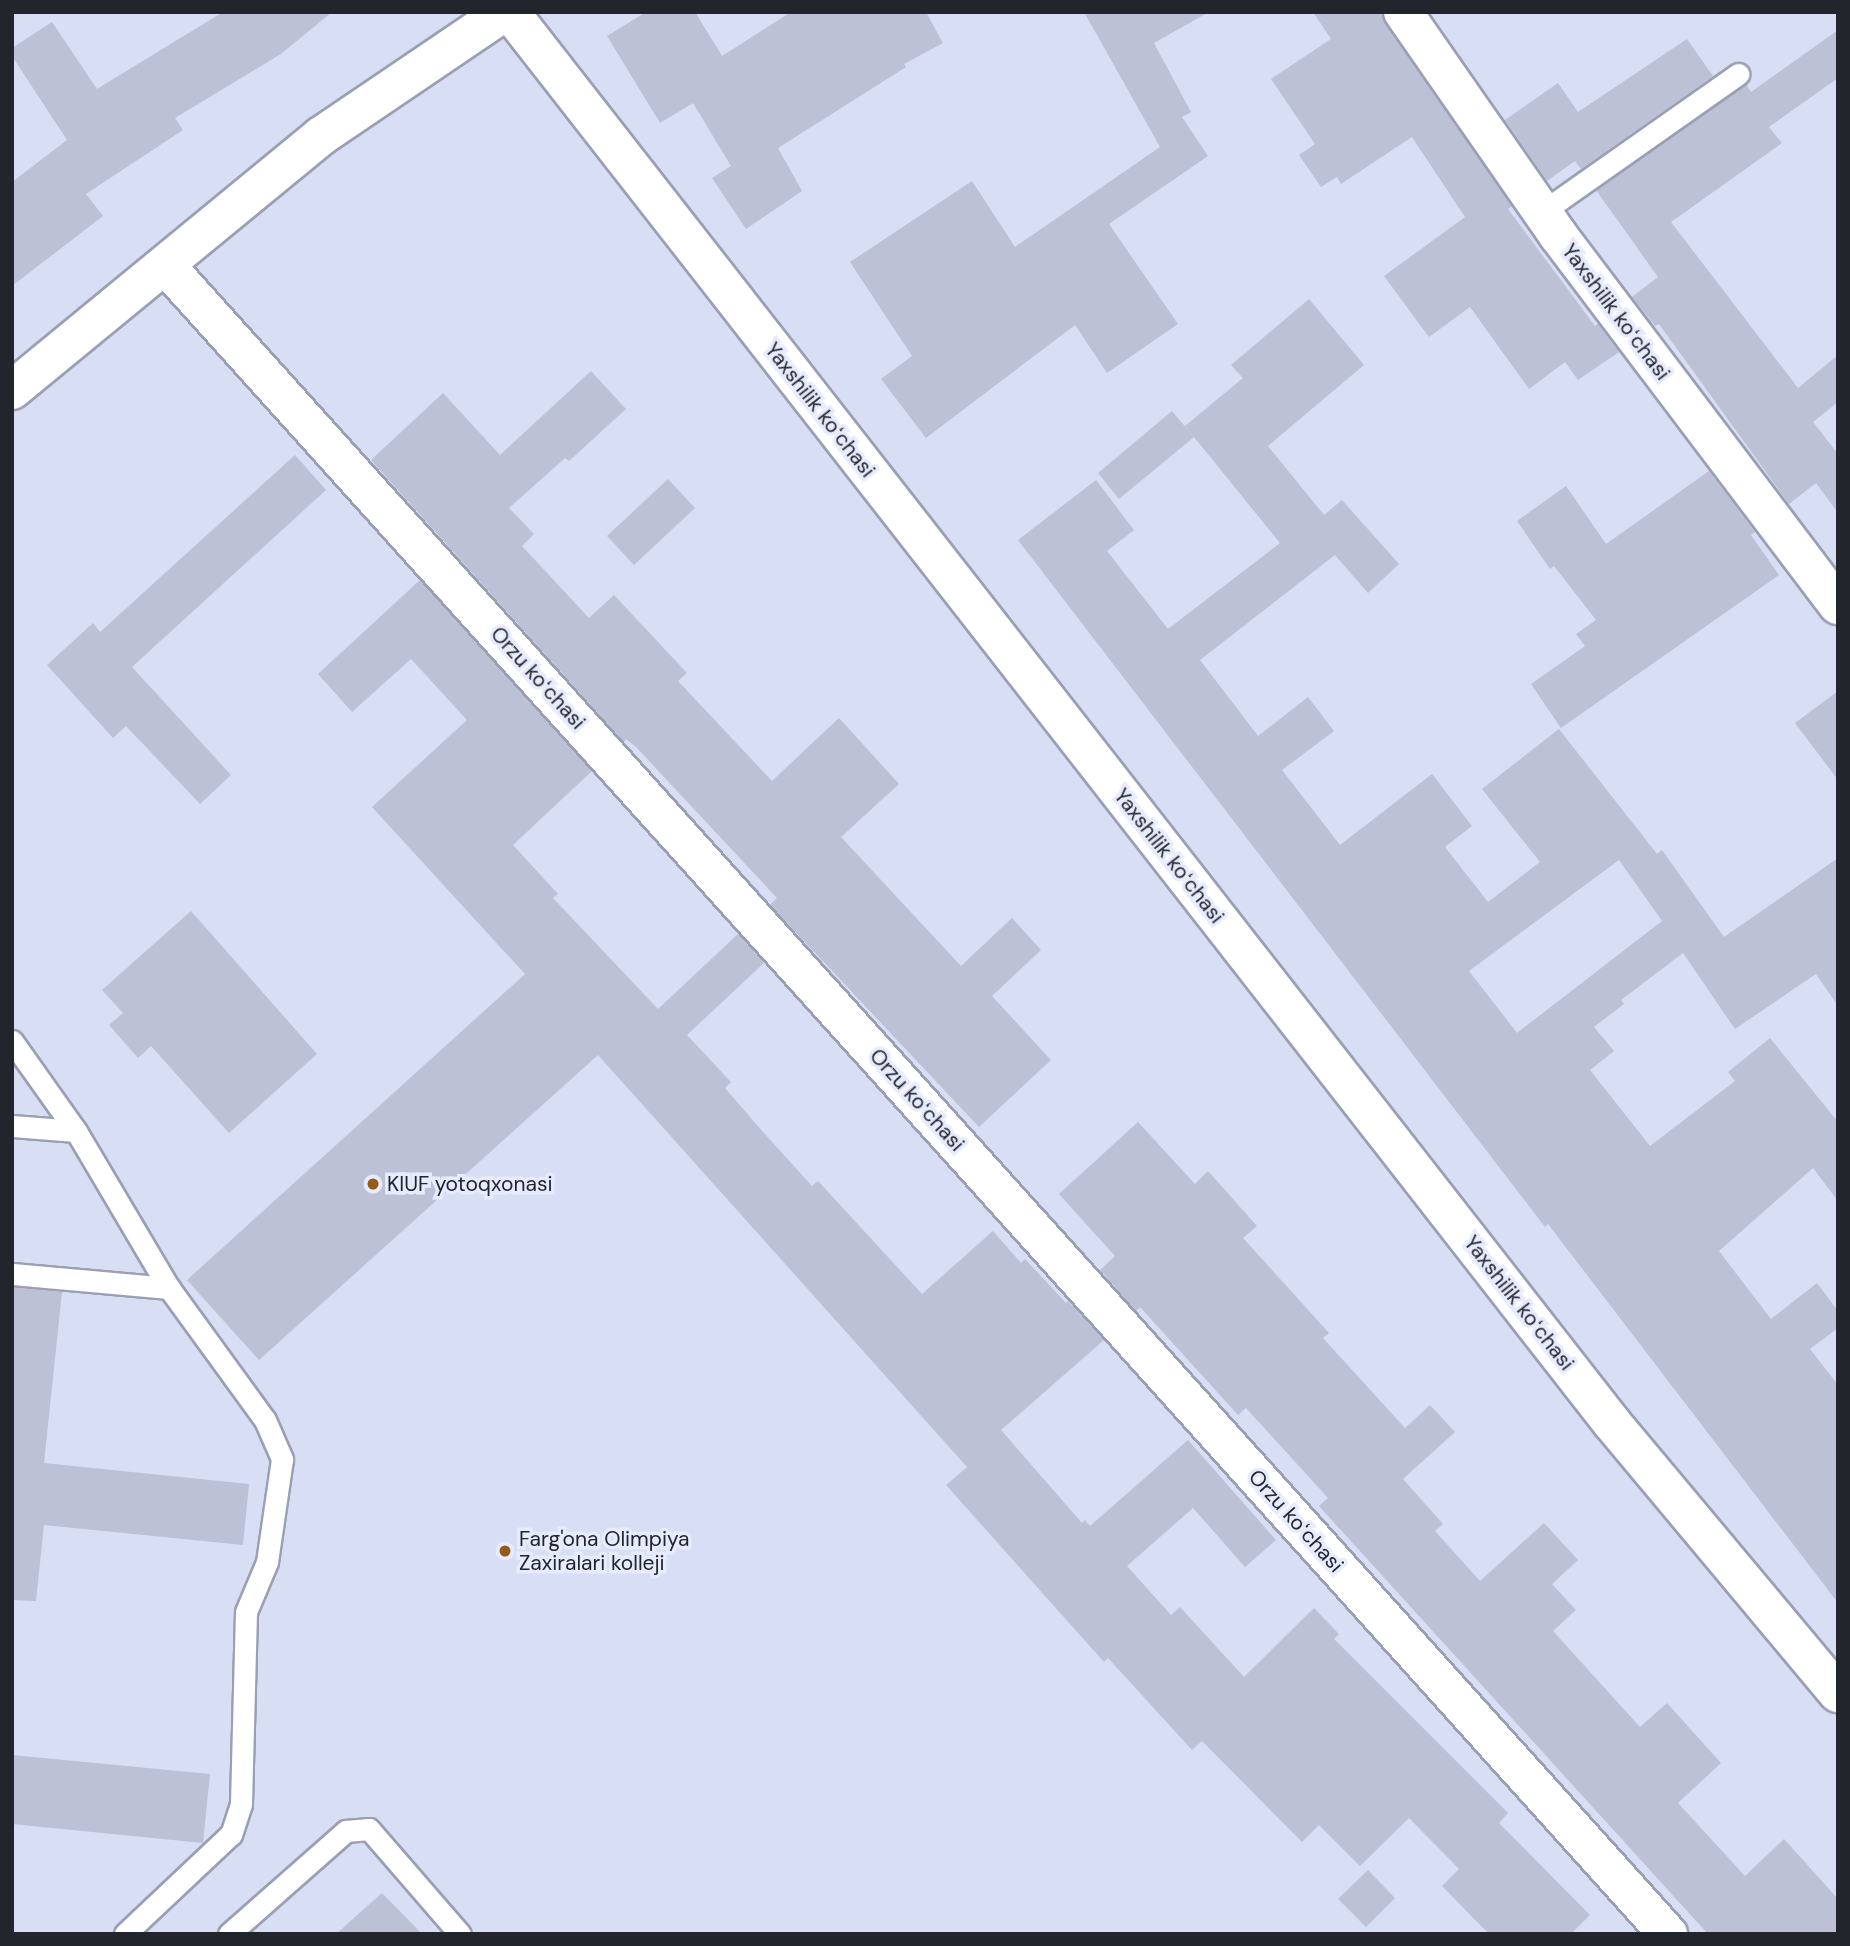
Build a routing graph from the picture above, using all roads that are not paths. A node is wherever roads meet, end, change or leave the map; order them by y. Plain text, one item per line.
1 (504, 12) edge
2 (510, 12) edge
3 (1403, 12) edge
4 (1738, 74) dead end
5 (1542, 212) junction
6 (166, 266) junction
7 (12, 390) edge
8 (1838, 606) edge
9 (12, 1041) edge
10 (12, 1126) edge
11 (76, 1131) junction
12 (12, 1274) edge
13 (169, 1288) junction
14 (1838, 1693) edge
15 (125, 1934) edge
16 (229, 1934) edge
17 (460, 1934) edge
18 (1668, 1934) edge

1 - 6 street
2 - 14 street, Yaxshilik koʻchasi
3 - 5 street, Yaxshilik koʻchasi
4 - 5 lane
5 - 8 street, Yaxshilik koʻchasi
6 - 7 street
6 - 18 street, Orzu koʻchasi
9 - 11 lane
10 - 11 lane
11 - 13 lane
12 - 13 lane
13 - 15 lane
16 - 17 lane

